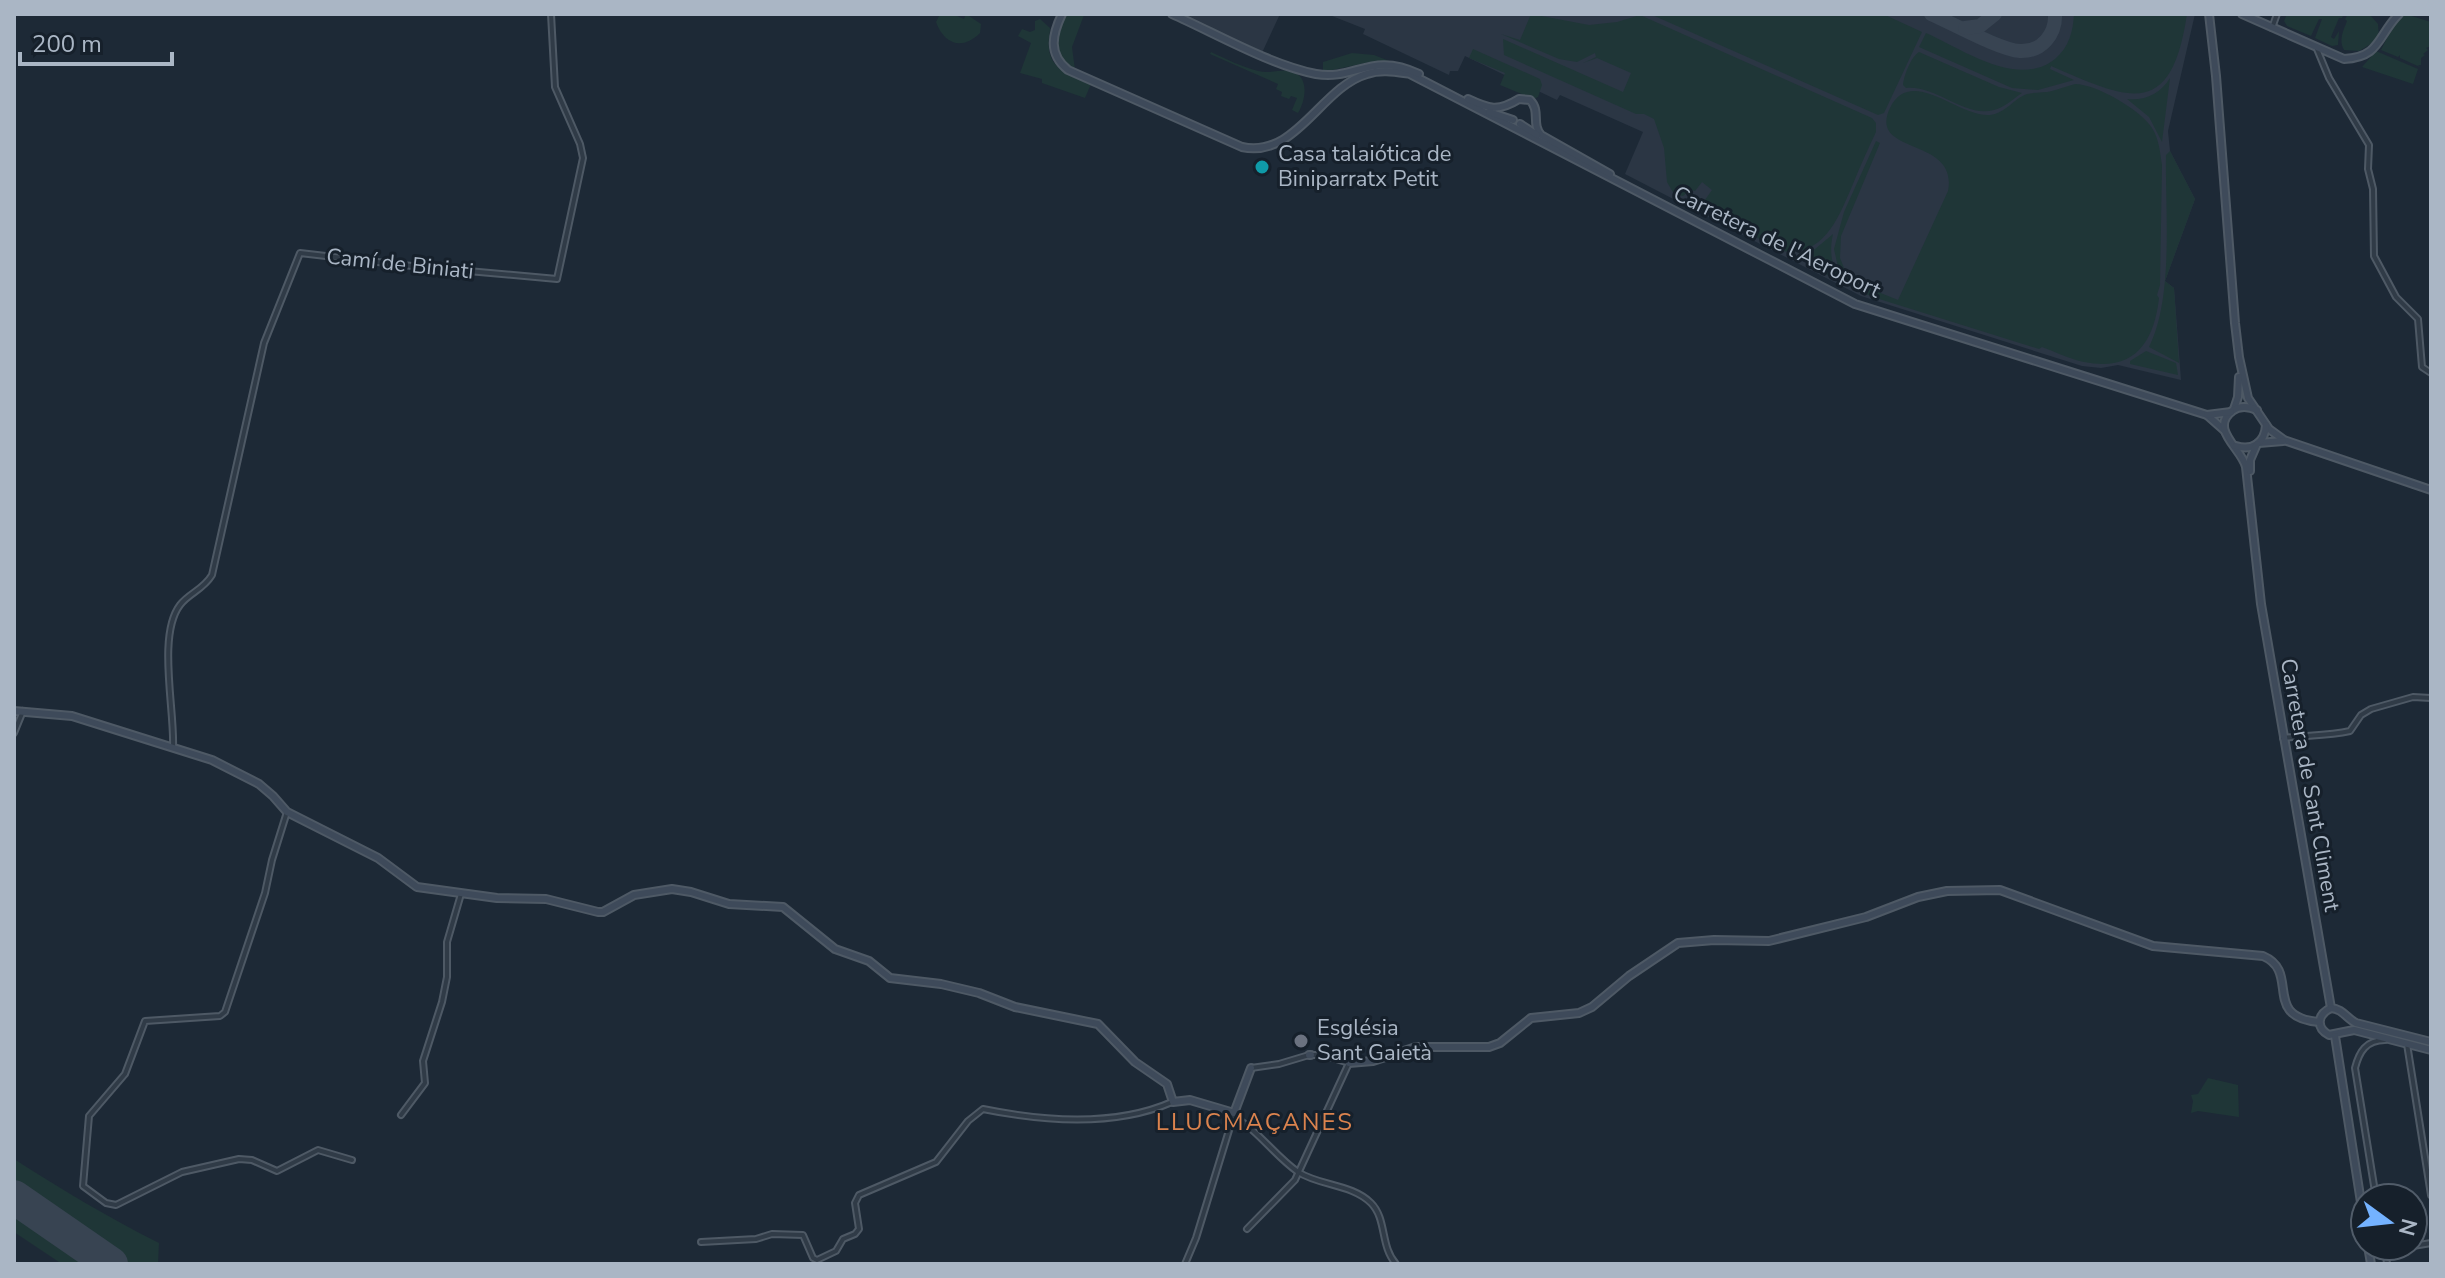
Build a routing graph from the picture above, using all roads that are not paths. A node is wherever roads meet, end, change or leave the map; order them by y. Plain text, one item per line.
1 (551, 14) edge
2 (1062, 14) edge
3 (1172, 14) edge
4 (2209, 14) edge
5 (2242, 14) edge
6 (2277, 14) edge
7 (2399, 14) edge
8 (2272, 28) junction
9 (2317, 49) junction
10 (1513, 102) junction
11 (1467, 103) junction
12 (1536, 115) junction
13 (1513, 120) junction
14 (1520, 124) junction
15 (1583, 165) junction
16 (1693, 221) junction
17 (2239, 357) junction
18 (2431, 373) edge
19 (2257, 410) junction
20 (2232, 411) junction
21 (2207, 415) junction
22 (2265, 422) junction
23 (2224, 430) junction
24 (2292, 443) junction
25 (2258, 444) junction
26 (2235, 446) junction
27 (2431, 490) edge
28 (2257, 570) junction
29 (2431, 698) edge
30 (14, 711) edge
31 (23, 711) junction
32 (14, 733) edge
33 (2283, 738) junction
34 (173, 748) junction
35 (287, 812) junction
36 (461, 894) junction
37 (2331, 1008) junction
38 (2347, 1017) junction
39 (2319, 1022) junction
40 (2368, 1025) junction
41 (2345, 1031) junction
42 (2335, 1036) junction
43 (2373, 1038) junction
44 (2384, 1038) junction
45 (2431, 1042) edge
46 (2402, 1043) junction
47 (2431, 1050) edge
48 (1349, 1063) junction
49 (1251, 1068) joint
50 (1173, 1102) junction
51 (1234, 1114) junction
52 (401, 1115) dead end
53 (352, 1160) dead end
54 (1299, 1173) junction
55 (2358, 1182) edge
56 (2373, 1182) edge
57 (2431, 1195) edge
58 (1247, 1229) dead end
59 (701, 1242) dead end
60 (1185, 1264) edge
61 (1396, 1264) edge

1 - 34 street, Camí de Biniati
2 - 11 main road, Carretera de l'Aeroport
3 - 10 main road
4 - 17 main road
5 - 8 main road
6 - 8 street
7 - 9 main road
8 - 9 main road
9 - 18 street
10 - 12 main road
10 - 13 main road
11 - 13 main road
11 - 15 main road, Carretera de l'Aeroport
12 - 14 main road
12 - 16 main road
13 - 14 main road
14 - 15 main road
15 - 16 main road, Carretera de l'Aeroport
16 - 21 main road, Carretera de l'Aeroport
17 - 19 main road
17 - 20 main road
19 - 20 main road
19 - 22 main road
20 - 21 main road, Carretera de l'Aeroport
20 - 23 main road
21 - 23 main road, Carretera de l'Aeroport
22 - 24 main road
22 - 25 main road
23 - 26 main road
24 - 25 main road
24 - 27 main road
25 - 26 main road
25 - 28 main road
26 - 28 main road
28 - 33 main road, Carretera de Sant Climent
29 - 33 street
30 - 31 main road
31 - 32 street
31 - 34 main road
33 - 37 main road, Carretera de Sant Climent
34 - 35 main road
35 - 36 main road
35 - 53 street
36 - 50 main road
36 - 52 street
37 - 38 main road
37 - 39 main road
38 - 40 main road
38 - 41 main road
39 - 42 main road
39 - 48 main road
40 - 44 main road
40 - 45 main road
41 - 42 main road
41 - 43 main road
42 - 55 main road
43 - 44 main road
43 - 46 street
43 - 56 street
44 - 46 main road
45 - 46 main road
46 - 47 main road
46 - 57 street
48 - 49 street
48 - 54 street
49 - 51 main road
50 - 51 main road
50 - 59 street
51 - 54 street
51 - 60 street
54 - 58 street
54 - 61 street

